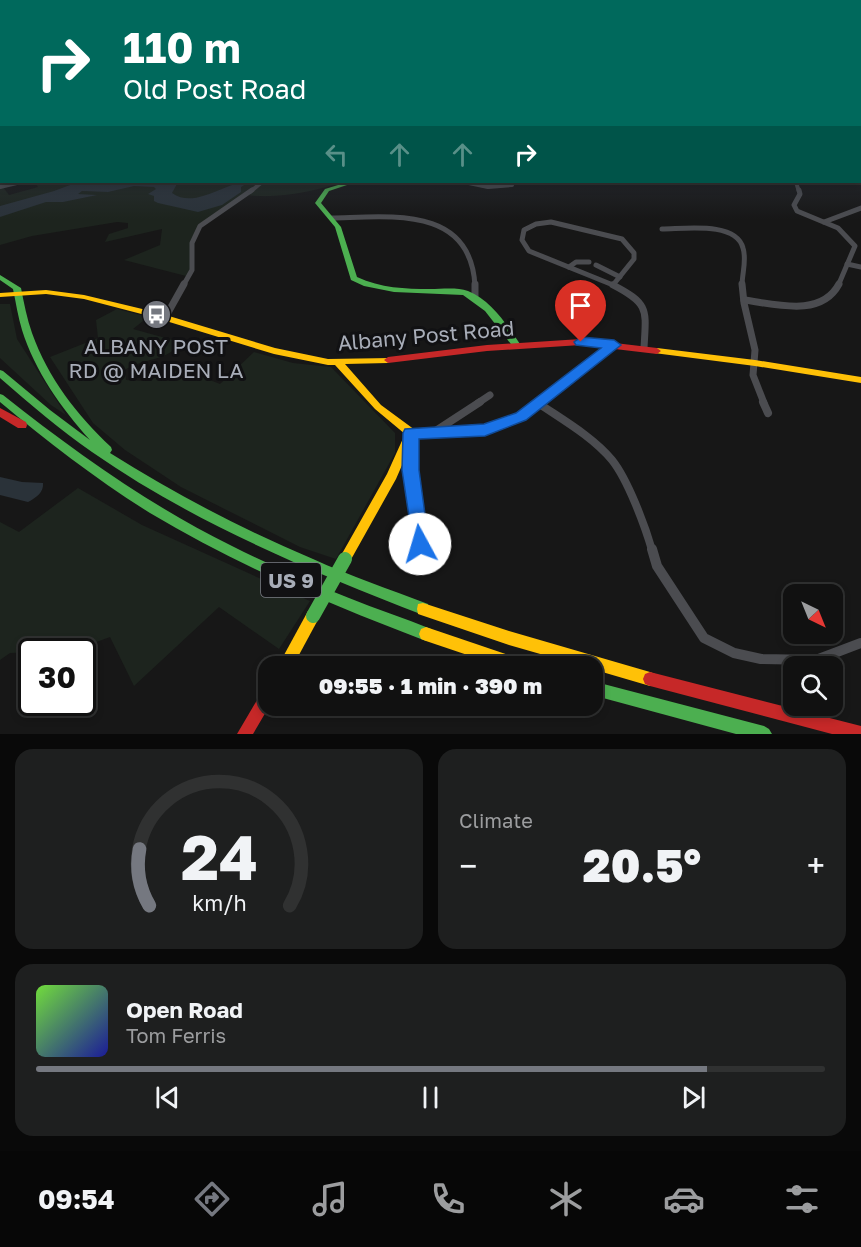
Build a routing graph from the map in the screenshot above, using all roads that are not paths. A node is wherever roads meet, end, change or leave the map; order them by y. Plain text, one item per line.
1 (17, 183) edge
2 (261, 183) edge
3 (349, 183) edge
4 (469, 183) edge
5 (796, 183) edge
6 (512, 185) dead end
7 (0, 187) edge
8 (861, 208) edge
9 (331, 218) junction
10 (824, 222) junction
11 (662, 229) dead end
12 (847, 264) junction
13 (568, 267) junction
14 (861, 267) edge
15 (0, 277) edge
16 (620, 277) junction
17 (613, 285) junction
18 (17, 293) junction
19 (0, 295) edge
20 (475, 297) junction
21 (744, 300) junction
22 (165, 318) junction
23 (614, 345) junction
24 (517, 346) junction
25 (644, 348) junction
26 (338, 362) junction
27 (754, 363) junction
28 (0, 374) edge
29 (861, 380) edge
30 (490, 395) dead end
31 (0, 397) edge
32 (538, 404) junction
33 (0, 412) edge
34 (768, 413) dead end
35 (411, 433) junction
36 (432, 433) junction
37 (78, 460) junction
38 (163, 492) junction
39 (414, 556) dead end
40 (861, 642) edge
41 (291, 656) edge
42 (491, 656) edge
43 (603, 691) edge
44 (258, 712) edge
45 (245, 734) edge
46 (764, 734) edge
47 (861, 734) edge

1 - 7 street
2 - 22 street
3 - 9 main road
4 - 6 street
5 - 10 street
8 - 10 street
9 - 20 main road
9 - 20 street
10 - 12 street
11 - 21 street
12 - 14 street
12 - 21 street
13 - 16 street
13 - 16 street
13 - 17 street
15 - 18 main road
16 - 17 street
17 - 25 street
18 - 19 main road, Albany Post Road
18 - 22 main road, Albany Post Road
18 - 38 main road
20 - 24 main road
21 - 27 street
22 - 26 main road, Albany Post Road
23 - 24 main road, Albany Post Road
23 - 25 main road, Albany Post Road
23 - 32 street
24 - 26 main road, Albany Post Road
25 - 27 main road, Albany Post Road
26 - 35 main road
27 - 29 main road, Albany Post Road
27 - 34 street
28 - 38 main road, US 9
30 - 36 street
31 - 37 main road, US 9
32 - 36 street
32 - 40 street
33 - 37 main road
35 - 36 street
35 - 39 street
35 - 41 main road, bridge
37 - 42 main road, US 9
38 - 47 main road, US 9
43 - 46 main road
44 - 45 main road

